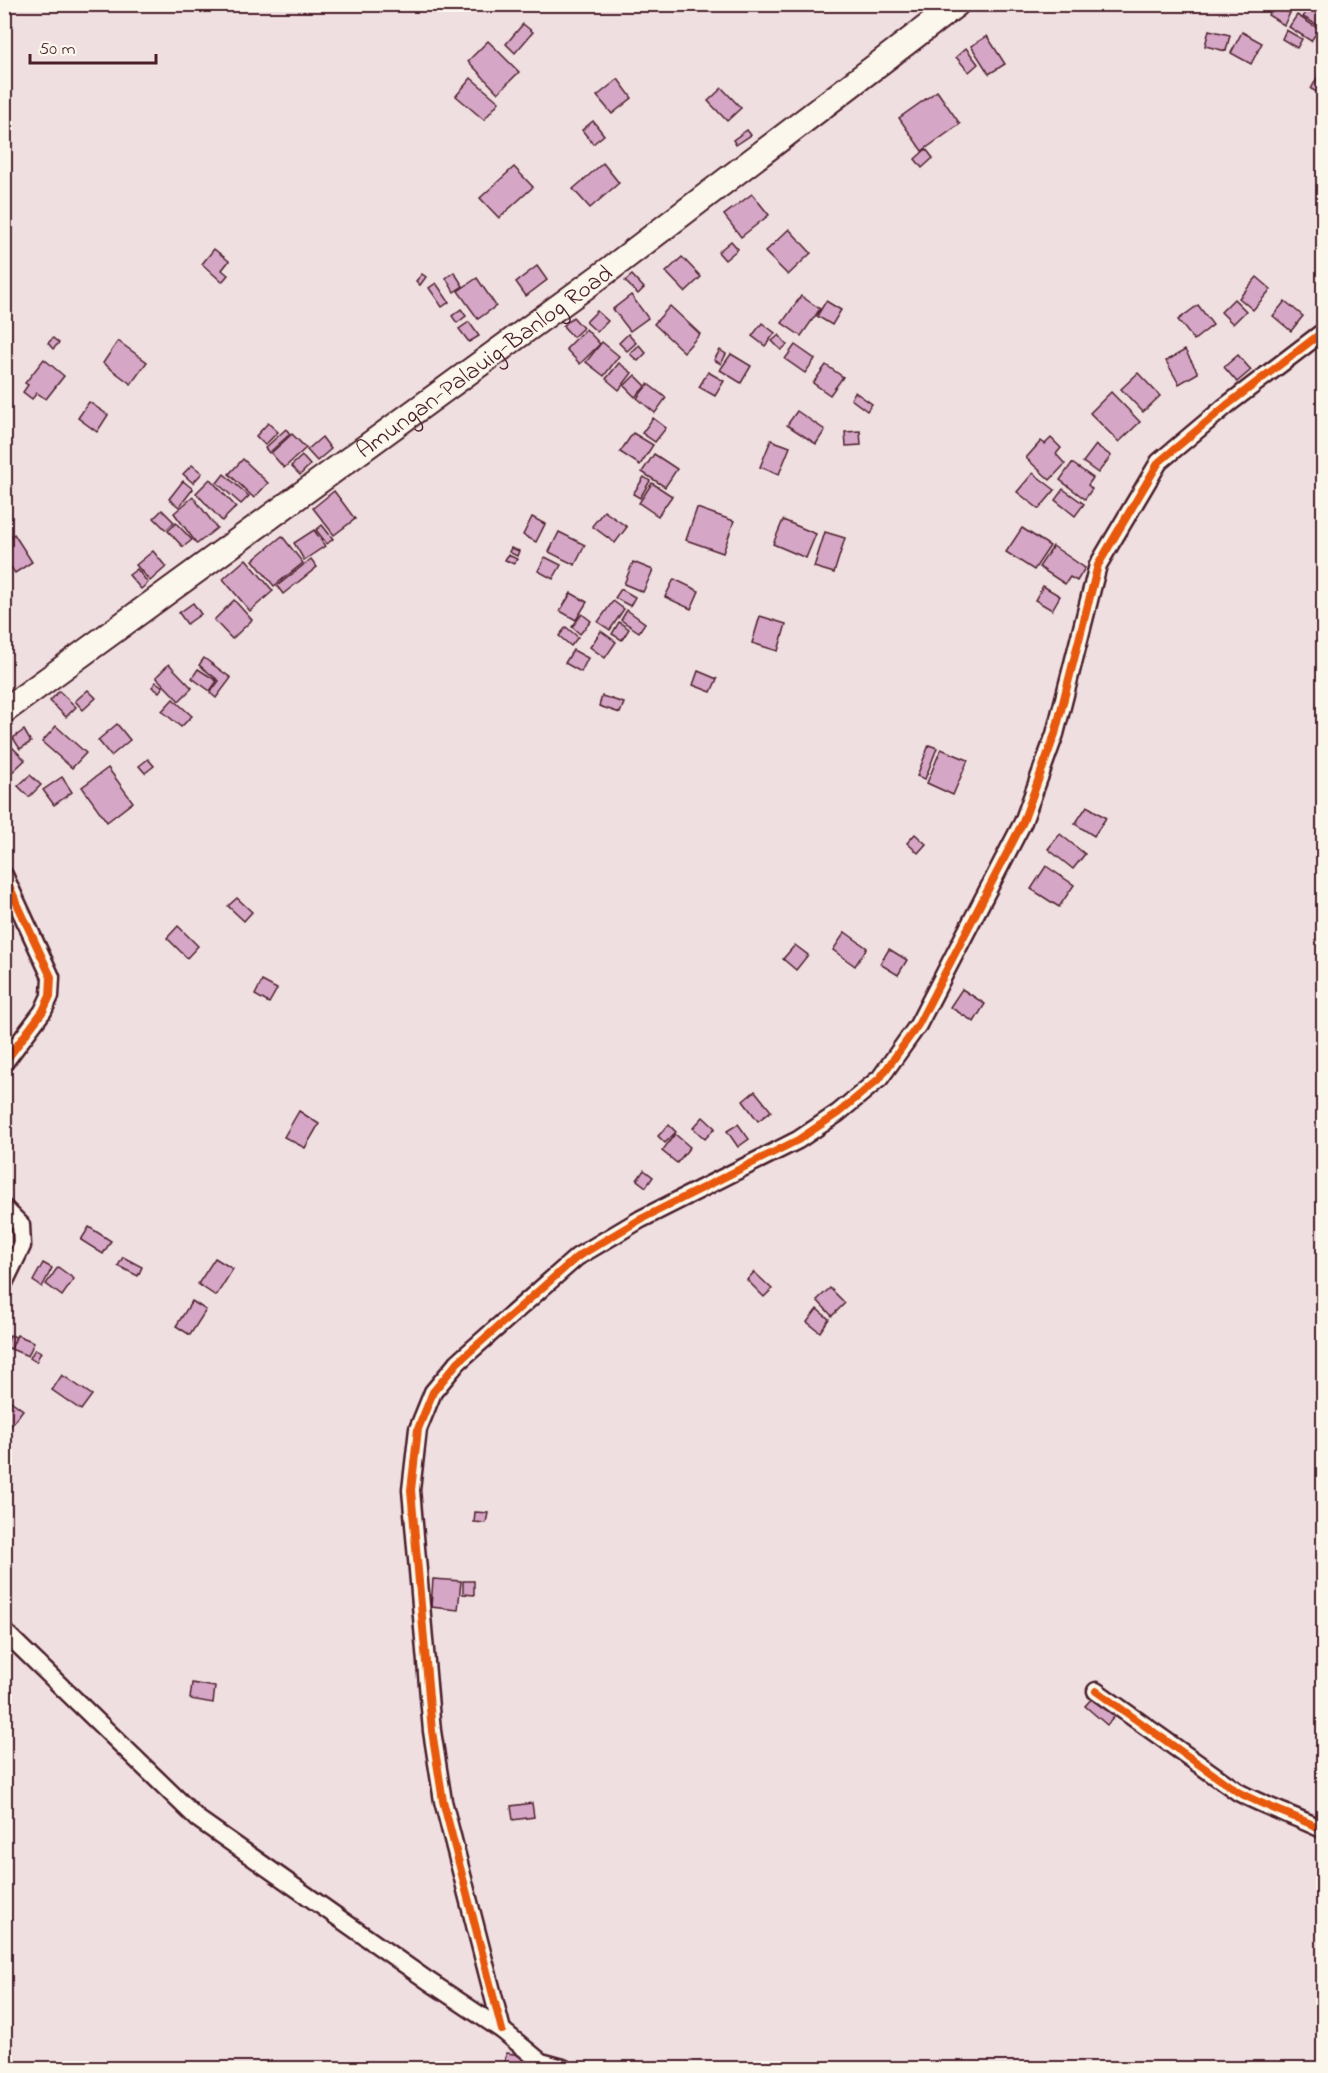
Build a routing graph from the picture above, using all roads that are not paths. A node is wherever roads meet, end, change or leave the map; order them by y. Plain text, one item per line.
1 (957, 4) edge
2 (1323, 331) edge
3 (4, 711) edge
4 (4, 875) edge
5 (4, 1063) edge
6 (4, 1208) edge
7 (4, 1283) edge
8 (4, 1632) edge
9 (1096, 1690) dead end
10 (1323, 1830) edge
11 (502, 2030) junction
12 (563, 2068) edge

1 - 3 main road, Amungan-Palauig-Banlog Road
2 - 11 street
4 - 5 street
6 - 7 street
8 - 11 street
9 - 10 street
11 - 12 street

